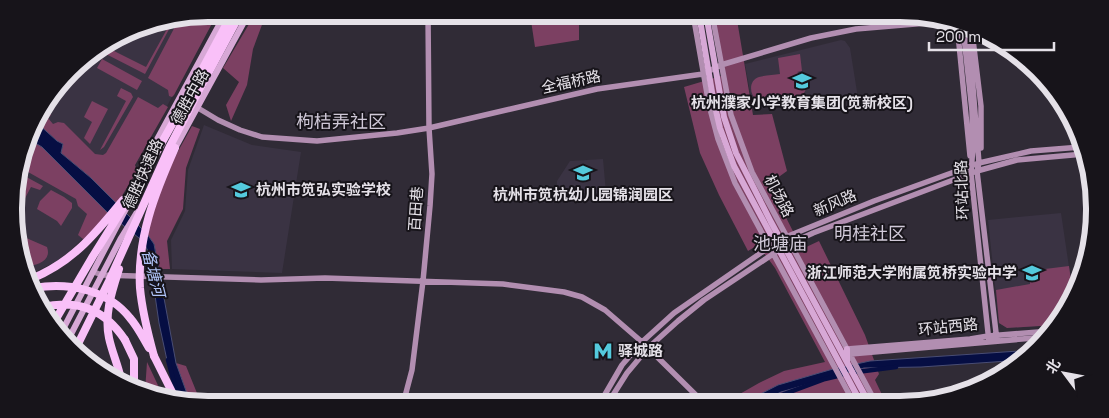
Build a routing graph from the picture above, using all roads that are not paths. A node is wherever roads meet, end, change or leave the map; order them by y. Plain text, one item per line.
1 (221, 22) edge
2 (228, 22) edge
3 (236, 22) tunnel mouth
4 (244, 22) tunnel mouth
5 (428, 22) edge
6 (695, 22) edge
7 (700, 22) edge
8 (708, 22) edge
9 (713, 22) edge
10 (920, 24) edge
11 (958, 31) tunnel mouth
12 (969, 36) tunnel mouth
13 (969, 36) tunnel mouth
14 (718, 67) junction
15 (706, 73) junction
16 (204, 81) junction
17 (198, 108) junction
18 (429, 128) junction
19 (1076, 147) edge
20 (1078, 155) edge
21 (979, 163) junction
22 (971, 166) junction
23 (974, 172) junction
24 (143, 176) junction
25 (130, 228) junction
26 (778, 241) junction
27 (782, 248) junction
28 (94, 272) junction
29 (102, 275) junction
30 (36, 277) edge
31 (423, 281) junction
32 (40, 288) edge
33 (49, 305) edge
34 (57, 317) edge
35 (64, 327) edge
36 (1040, 332) edge
37 (71, 334) edge
38 (1035, 337) edge
39 (997, 338) junction
40 (989, 339) junction
41 (79, 342) edge
42 (642, 342) junction
43 (648, 348) junction
44 (849, 352) junction
45 (154, 356) junction
46 (851, 365) junction
47 (119, 372) edge
48 (134, 379) edge
49 (854, 382) junction
50 (172, 392) edge
51 (405, 396) edge
52 (604, 396) edge
53 (612, 396) edge
54 (697, 396) edge
55 (854, 396) edge
56 (859, 396) edge
57 (864, 396) edge
58 (869, 396) edge

1 - 28 main road, 德胜中路
2 - 24 highway, 德胜快速路
3 - 16 highway, 德胜快速路
4 - 17 main road, 德胜中路
5 - 18 main road, 百田巷
6 - 15 main road, 机场路
7 - 15 main road, 机场路
8 - 14 main road, 机场路
9 - 14 main road, 机场路
10 - 14 main road, 全福桥路
11 - 22 main road
12 - 22 main road, 环站北路
13 - 21 main road, 环站北路
14 - 15 main road, 全福桥路
14 - 26 main road, 机场路
15 - 18 main road, 全福桥路
15 - 26 main road, 机场路
16 - 25 highway, 德胜快速路, bridge
16 - 45 highway, bridge
17 - 18 main road, 全福桥路
17 - 25 main road, 德胜中路
18 - 31 main road, 百田巷
19 - 21 main road, 新风路
20 - 23 main road, 新风路
21 - 22 main road, 新风路
21 - 23 main road, 环站北路
22 - 23 main road, 环站北路
22 - 26 main road, 新风路
23 - 27 main road, 新风路
23 - 39 main road, 环站北路
23 - 40 main road, 环站北路
24 - 30 highway, bridge
24 - 34 highway, 德胜快速路, bridge
25 - 29 main road, 德胜中路
25 - 41 highway, 德胜快速路, bridge
25 - 47 highway, bridge
26 - 27 main road, 机场路
26 - 27 main road, 机场路
26 - 42 main road, 新风路
27 - 43 main road, 新风路
27 - 44 main road, 机场路
27 - 46 main road, 机场路
27 - 49 main road, 机场路
28 - 29 main road
28 - 35 main road, 德胜中路
29 - 31 main road
29 - 37 main road, 德胜中路
31 - 42 main road
31 - 51 main road, 百田巷
32 - 45 highway, bridge
33 - 48 highway, bridge
36 - 39 main road, 环站西路
38 - 39 main road, 环站西路
39 - 40 main road, 环站西路
40 - 44 main road, 环站西路
42 - 43 main road
42 - 52 main road, 新风路
43 - 53 main road, 新风路
43 - 54 main road
44 - 46 main road
44 - 46 main road, 机场路
45 - 50 highway
46 - 49 main road, 机场路
49 - 55 main road, 机场路
49 - 56 main road, 机场路
49 - 57 main road, 机场路
49 - 58 main road, 机场路

